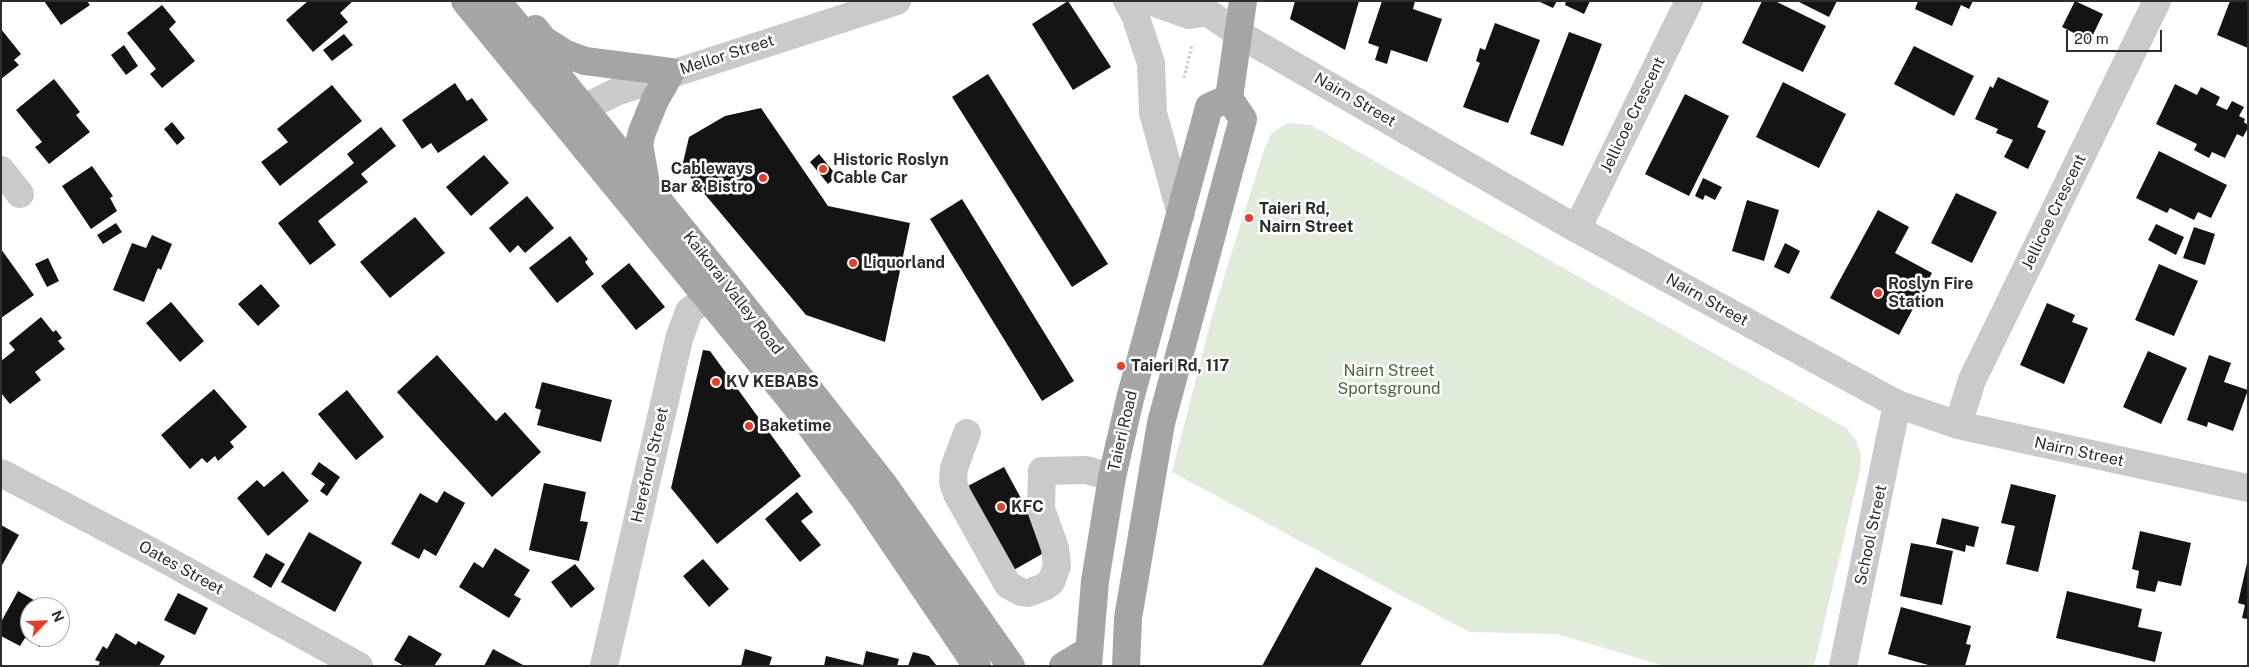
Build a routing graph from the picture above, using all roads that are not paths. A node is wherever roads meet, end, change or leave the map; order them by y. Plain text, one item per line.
1 (465, 1) edge
2 (497, 1) edge
3 (512, 1) edge
4 (897, 1) edge
5 (1127, 1) edge
6 (1150, 1) edge
7 (1243, 1) edge
8 (1689, 1) edge
9 (2157, 1) edge
10 (1203, 7) edge
11 (1239, 34) junction
12 (672, 72) junction
13 (1229, 98) junction
14 (573, 116) junction
15 (1, 170) edge
16 (646, 185) junction
17 (20, 194) dead end
18 (1182, 214) junction
19 (1577, 228) junction
20 (716, 292) junction
21 (1897, 404) junction
22 (1958, 425) junction
23 (967, 433) dead end
24 (1, 473) edge
25 (1112, 476) junction
26 (2248, 488) edge
27 (1006, 658) edge
28 (1088, 658) edge
29 (359, 666) edge
30 (604, 666) edge
31 (977, 666) edge
32 (1033, 666) edge
33 (1063, 666) edge
34 (1126, 666) edge
35 (1843, 666) edge

1 - 14 main road, Kaikorai Valley Road
2 - 14 main road, Kaikorai Valley Road
3 - 12 main road
4 - 12 street, Mellor Street
5 - 18 street
6 - 10 street, Nairn Street
7 - 11 main road
8 - 19 street, Jellicoe Crescent
9 - 22 street, Jellicoe Crescent
10 - 11 street, Nairn Street
11 - 13 main road
11 - 19 street, Nairn Street
12 - 14 street, Mellor Street
12 - 16 main road
13 - 18 main road, Taieri Road
13 - 34 main road
14 - 16 main road, Kaikorai Valley Road
14 - 20 main road, Kaikorai Valley Road
15 - 17 street
16 - 20 main road, Kaikorai Valley Road
18 - 25 main road, Taieri Road
19 - 21 street, Nairn Street
20 - 27 main road, Kaikorai Valley Road
20 - 30 street, Hereford Street
20 - 31 main road, Kaikorai Valley Road
21 - 22 street, Nairn Street
21 - 35 street, School Street
22 - 26 street, Nairn Street
23 - 25 street
24 - 29 street, Oates Street
25 - 28 main road, Taieri Road
27 - 32 main road
28 - 33 main road

